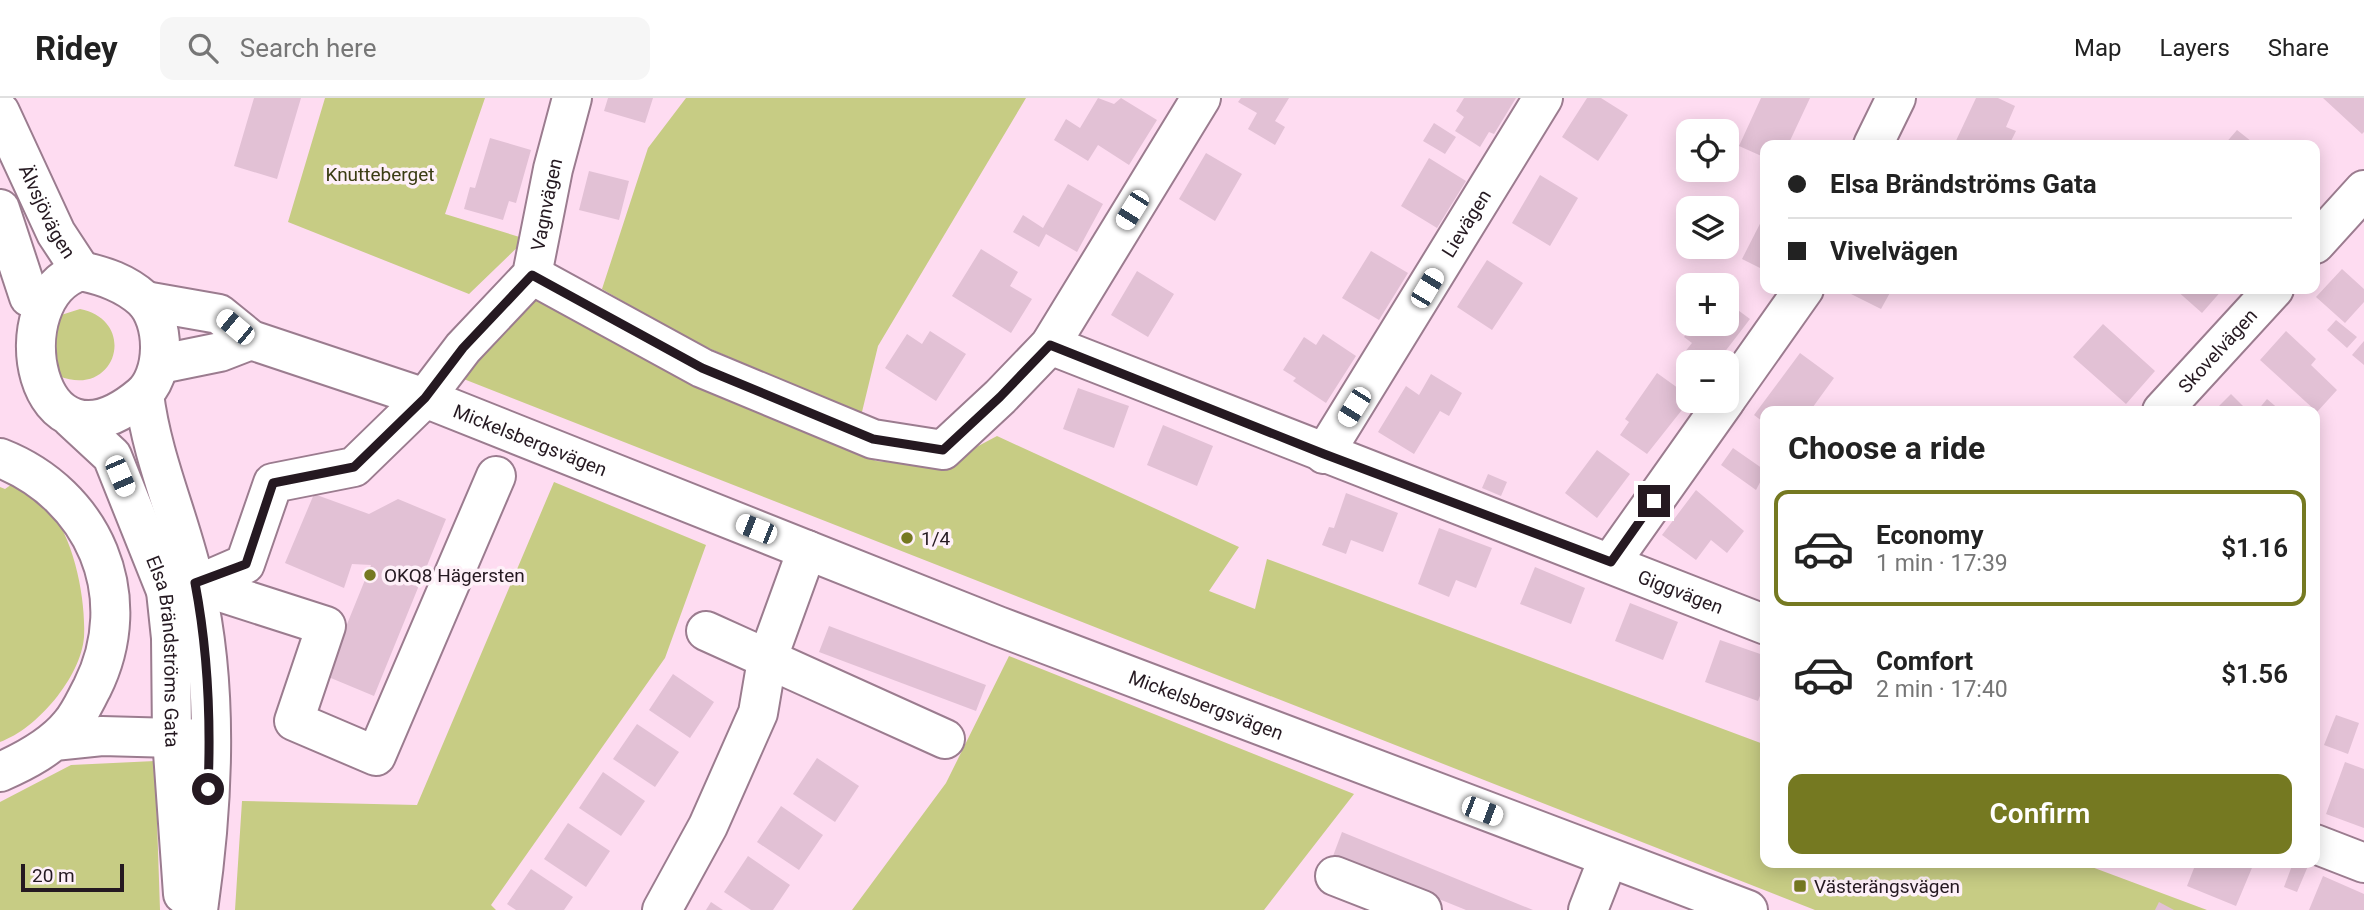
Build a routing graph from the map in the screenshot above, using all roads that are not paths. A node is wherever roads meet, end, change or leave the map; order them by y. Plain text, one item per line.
1 (572, 98) edge
2 (1201, 98) edge
3 (1543, 98) edge
4 (1896, 98) edge
5 (0, 112) edge
6 (1875, 140) edge
7 (2364, 190) edge
8 (0, 209) edge
9 (2320, 238) edge
10 (81, 271) junction
11 (532, 275) junction
12 (1800, 294) edge
13 (2269, 294) edge
14 (29, 297) junction
15 (145, 301) junction
16 (251, 340) junction
17 (4, 342) edge
18 (1050, 345) junction
19 (153, 379) junction
20 (1739, 382) edge
21 (425, 398) junction
22 (2167, 406) edge
23 (1717, 413) edge
24 (71, 418) junction
25 (1324, 454) junction
26 (0, 458) edge
27 (496, 475) dead end
28 (807, 550) junction
29 (1611, 562) junction
30 (192, 589) junction
31 (1760, 623) edge
32 (706, 631) dead end
33 (767, 660) junction
34 (172, 738) junction
35 (210, 738) junction
36 (945, 739) dead end
37 (54, 741) junction
38 (0, 772) edge
39 (2320, 846) edge
40 (1608, 859) junction
41 (2364, 863) edge
42 (1335, 876) dead end
43 (185, 910) edge
44 (198, 910) edge
45 (662, 910) edge
46 (1422, 910) edge
47 (1588, 910) edge
48 (1748, 910) edge

1 - 11 main road, Vagnvägen
2 - 18 main road
3 - 25 main road, Lievägen
4 - 6 main road
5 - 10 main road, Älvsjövägen
7 - 9 main road
8 - 14 main road
10 - 14 main road
10 - 15 main road
11 - 18 main road
11 - 21 main road, Vagnvägen
12 - 20 main road
13 - 22 main road, Skovelvägen
14 - 17 main road
15 - 16 main road, Mickelsbergsvägen
15 - 19 main road
16 - 19 main road
16 - 21 main road, Mickelsbergsvägen
17 - 24 main road
18 - 25 main road, Giggvägen
19 - 24 main road
19 - 30 main road, Elsa Brändströms Gata
21 - 28 main road, Mickelsbergsvägen
21 - 30 main road, Vagnvägen
23 - 29 main road
24 - 30 main road, Elsa Brändströms Gata
25 - 29 main road, Giggvägen
26 - 37 main road
27 - 30 main road
28 - 33 main road
28 - 40 main road, Mickelsbergsvägen
29 - 31 main road, Giggvägen
30 - 34 main road, Elsa Brändströms Gata
30 - 35 main road, Elsa Brändströms Gata
32 - 33 main road
33 - 36 main road
33 - 45 main road
34 - 35 main road
34 - 37 main road
34 - 43 main road, Elsa Brändströms Gata
35 - 44 main road, Elsa Brändströms Gata
37 - 38 main road
39 - 41 main road
40 - 47 main road
40 - 48 main road, Mickelsbergsvägen
42 - 46 main road

